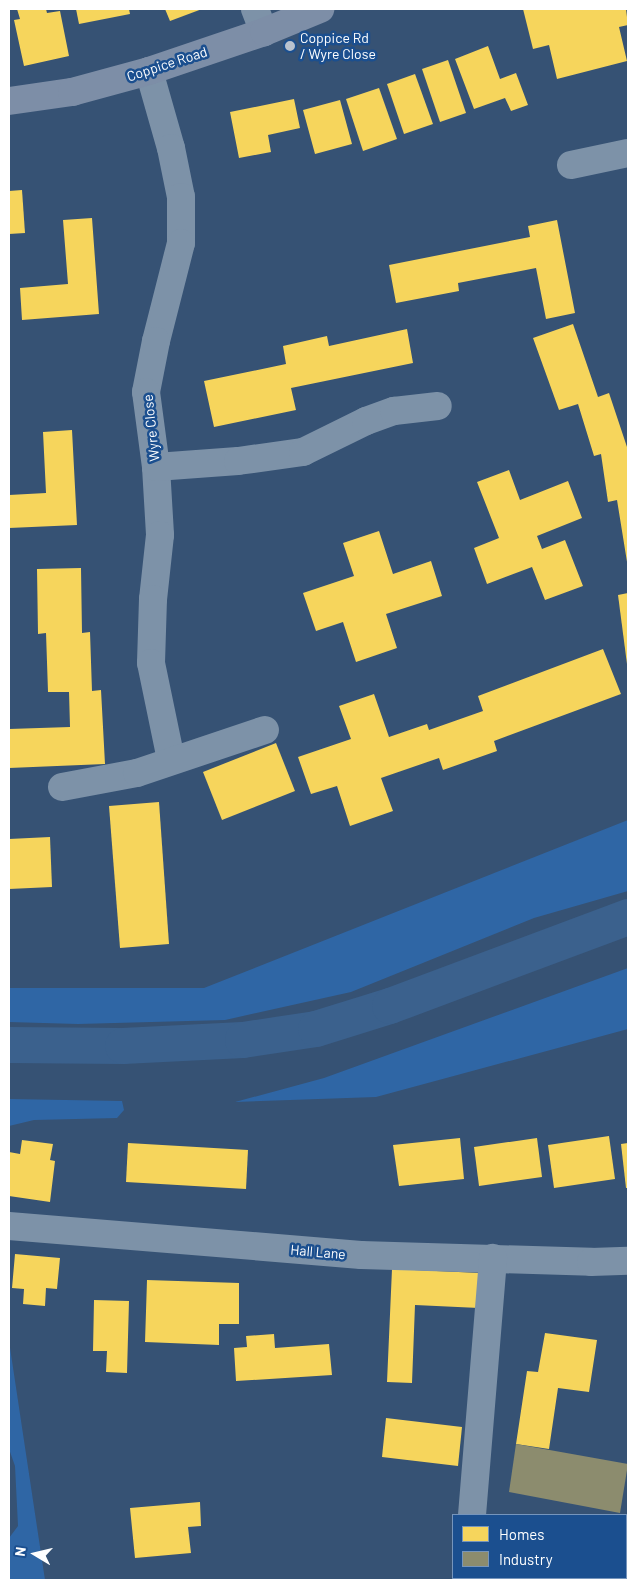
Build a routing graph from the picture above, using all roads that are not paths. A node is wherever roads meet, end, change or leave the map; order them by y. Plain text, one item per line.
1 (320, 9) edge
2 (260, 21) edge
3 (149, 71) junction
4 (9, 101) edge
5 (628, 153) edge
6 (571, 165) dead end
7 (438, 406) dead end
8 (156, 467) junction
9 (265, 730) dead end
10 (171, 760) junction
11 (62, 787) dead end
12 (9, 1226) edge
13 (493, 1258) junction
14 (628, 1260) edge
15 (472, 1514) edge

1 - 2 main road, Coppice Road
2 - 3 main road, Coppice Road
3 - 4 main road, Coppice Road
3 - 8 street, Wyre Close
5 - 6 street
7 - 8 street
8 - 10 street, Wyre Close
9 - 10 street
10 - 11 street
12 - 13 street, Hall Lane
13 - 14 street, Hall Lane
13 - 15 street

